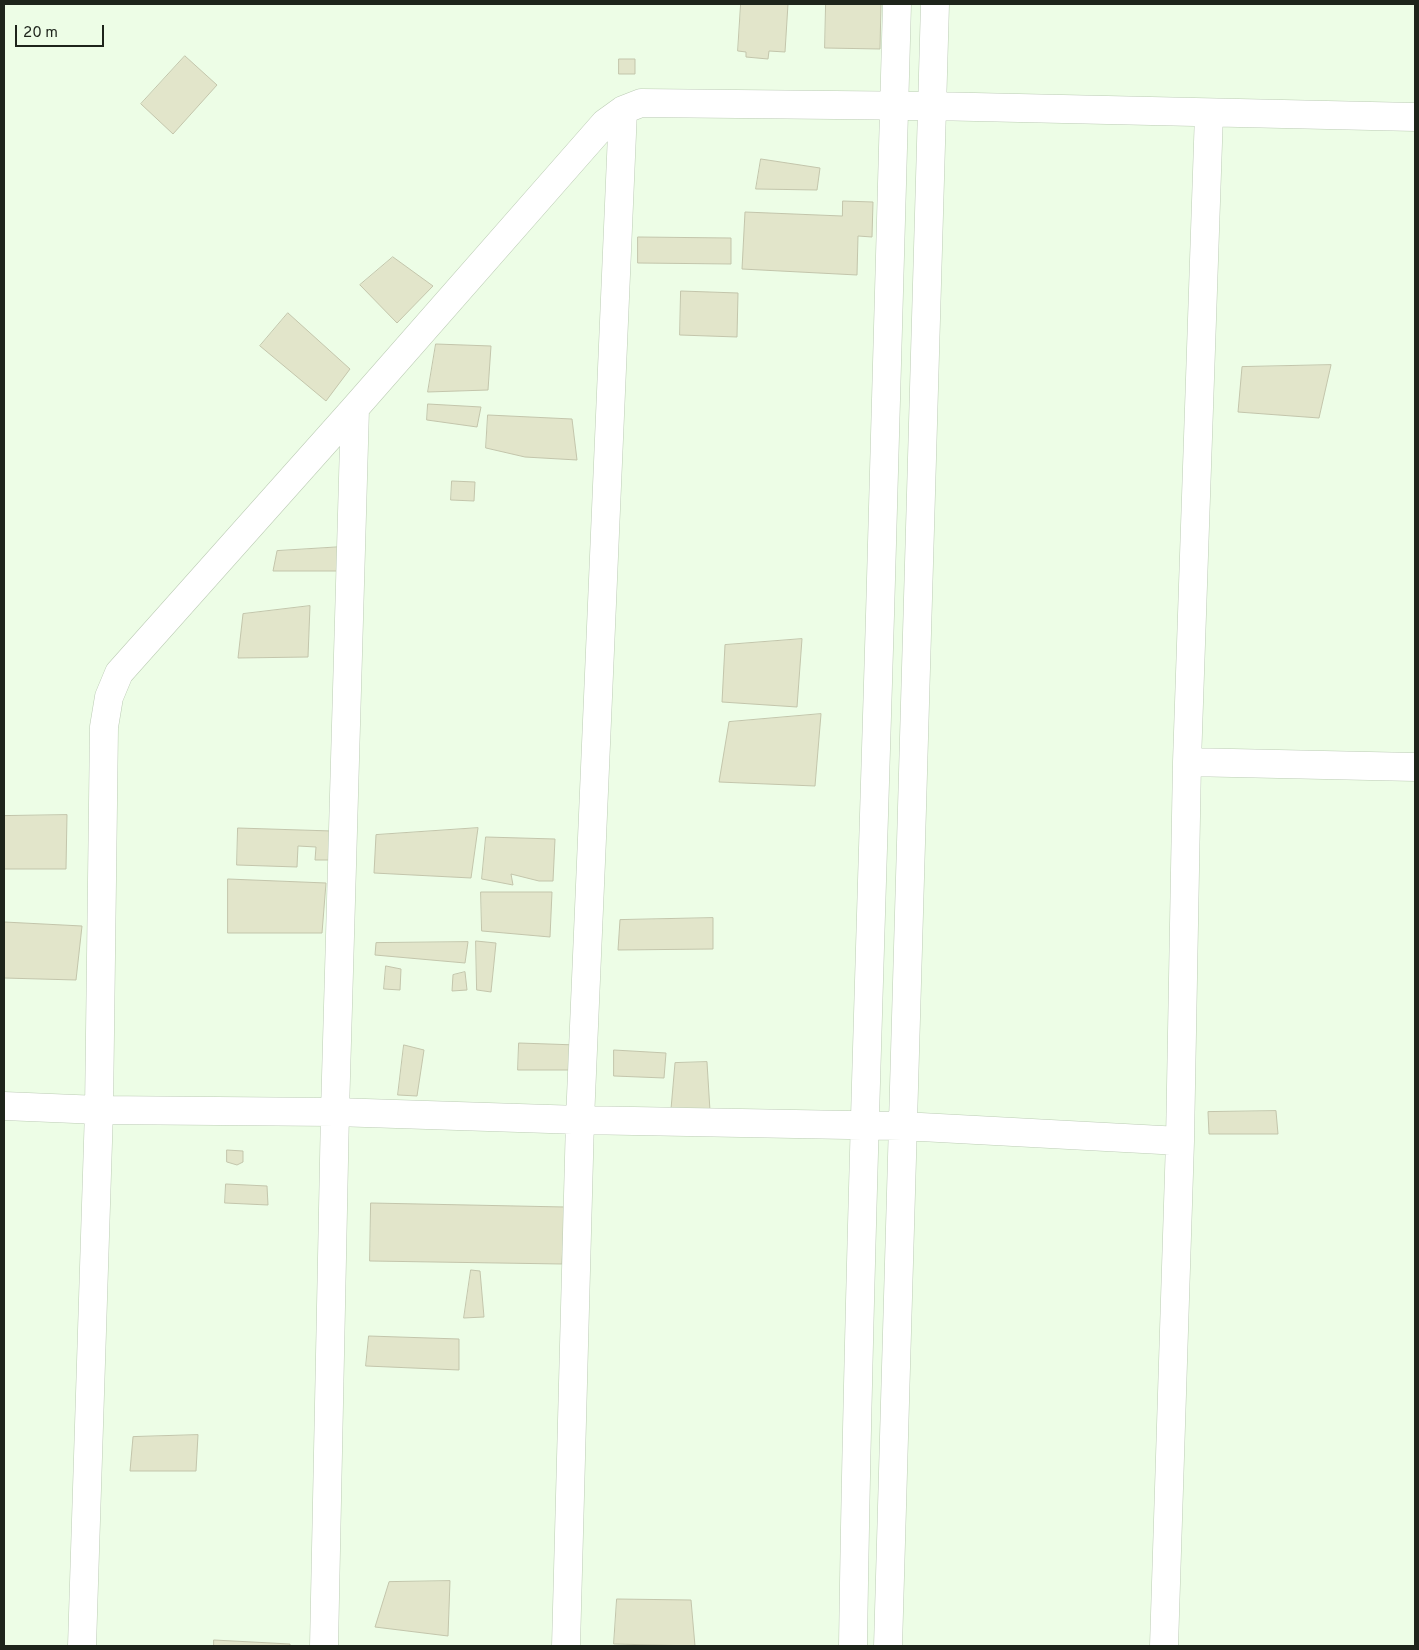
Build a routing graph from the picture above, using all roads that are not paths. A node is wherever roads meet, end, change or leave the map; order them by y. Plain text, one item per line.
1 (897, 4) edge
2 (935, 4) edge
3 (894, 106) junction
4 (931, 106) junction
5 (623, 110) junction
6 (1209, 113) junction
7 (1415, 117) edge
8 (355, 408) junction
9 (1187, 762) junction
10 (1415, 767) edge
11 (4, 1106) edge
12 (98, 1110) junction
13 (335, 1112) junction
14 (580, 1120) junction
15 (864, 1125) junction
16 (902, 1126) junction
17 (1180, 1141) junction
18 (82, 1646) edge
19 (324, 1646) edge
20 (566, 1646) edge
21 (853, 1646) edge
22 (888, 1646) edge
23 (1164, 1646) edge

1 - 3 street
2 - 4 street
3 - 4 street
3 - 5 street
3 - 15 street
4 - 6 street
4 - 16 street
5 - 8 street
5 - 14 street
6 - 7 street
6 - 9 street
8 - 12 street
8 - 13 street
9 - 10 street
9 - 17 street
11 - 12 street
12 - 13 street
12 - 18 street
13 - 14 street
13 - 19 street
14 - 15 street
14 - 20 street
15 - 16 street
15 - 21 street
16 - 17 street
16 - 22 street
17 - 23 street

